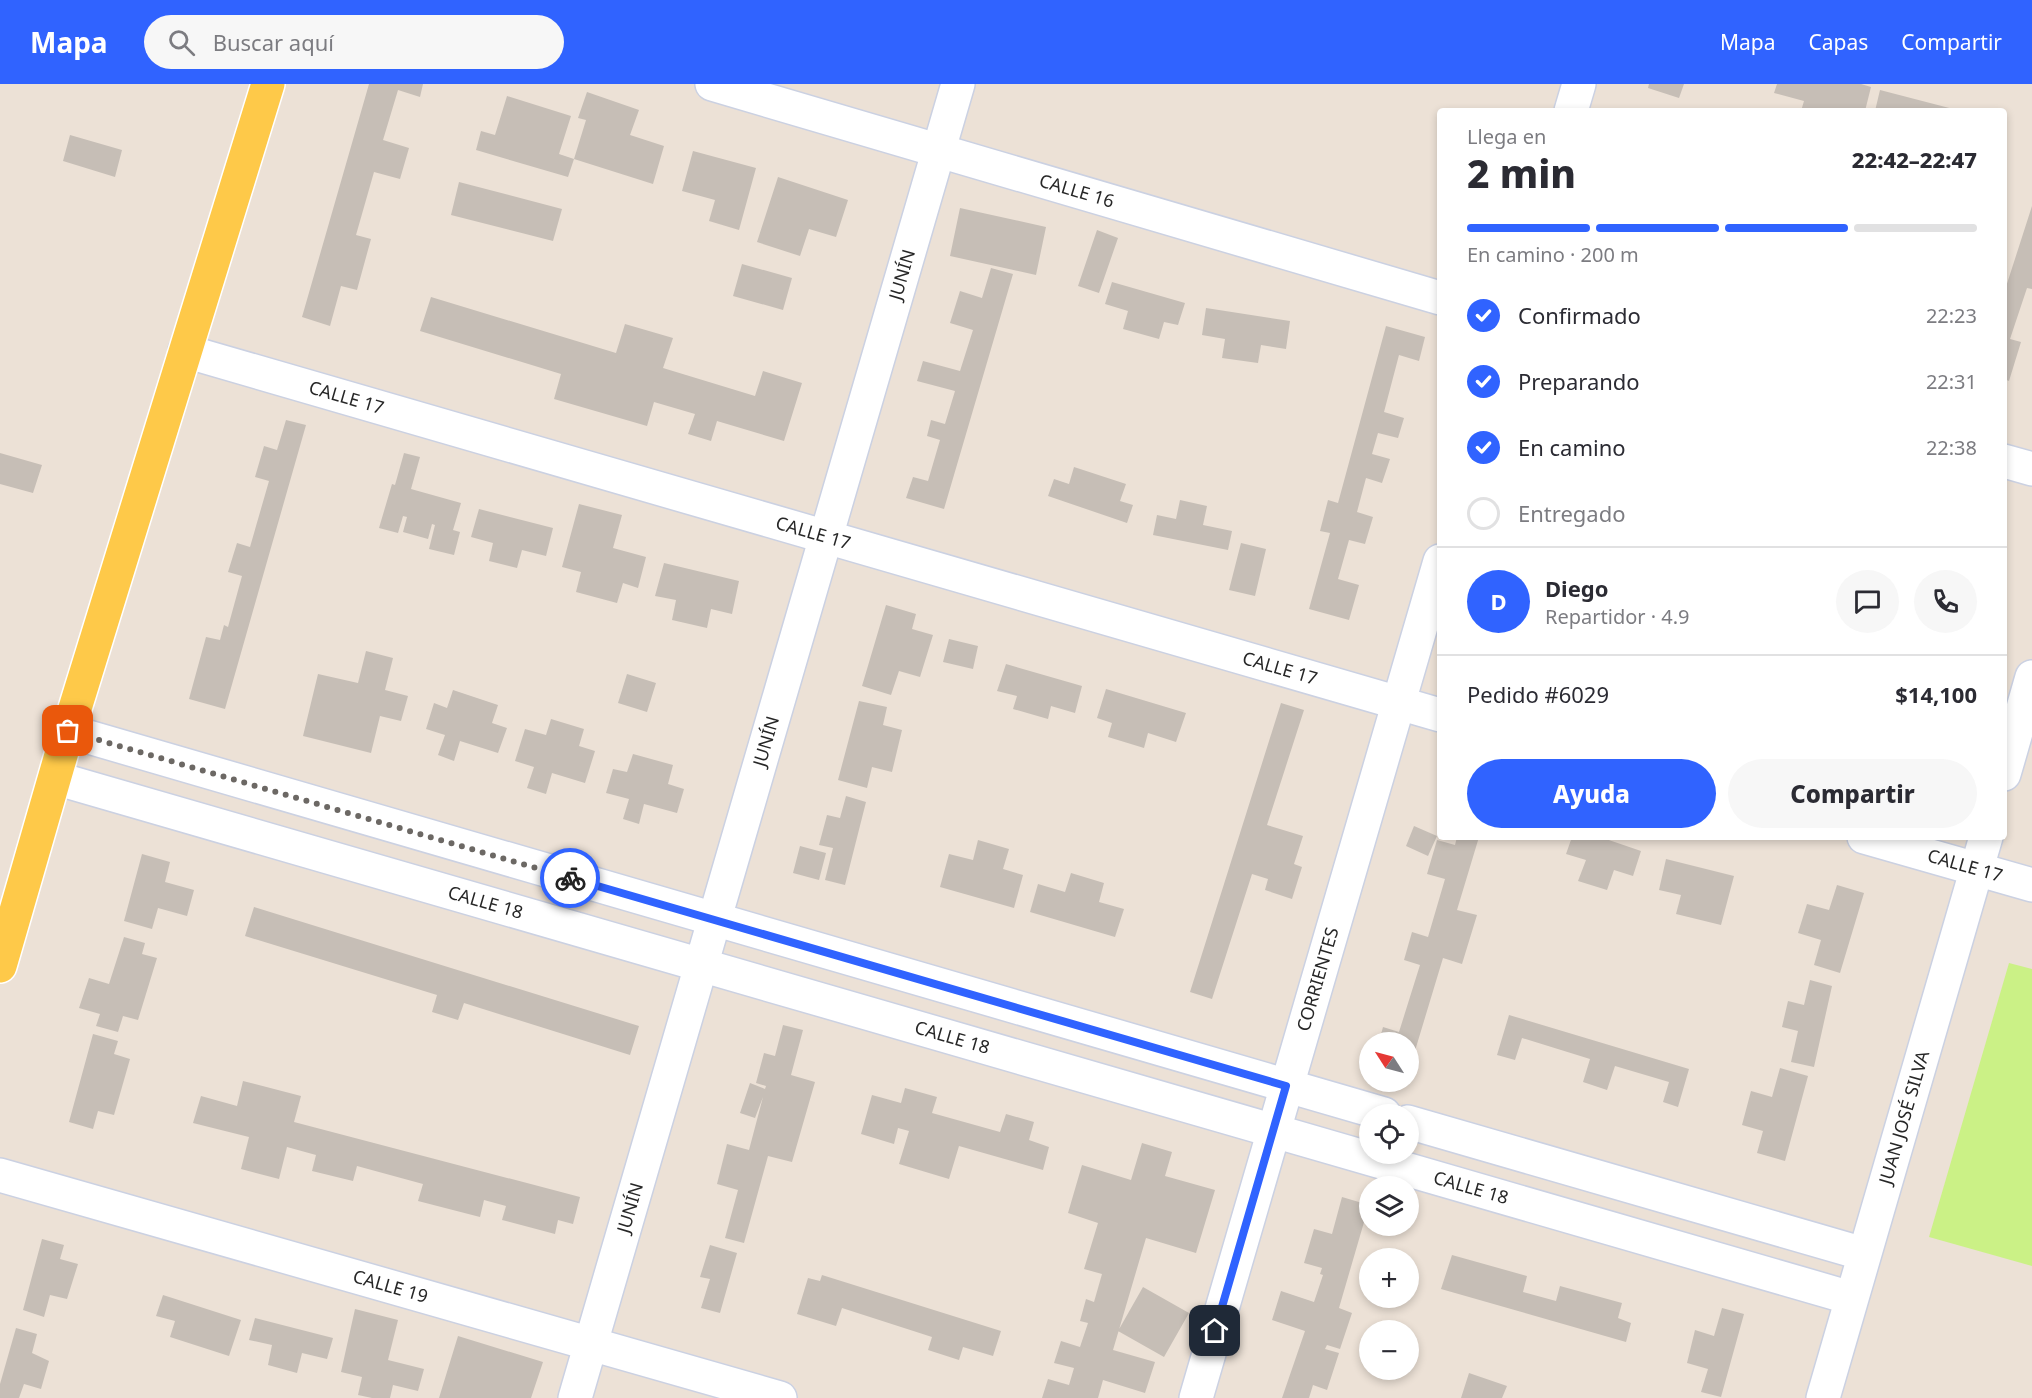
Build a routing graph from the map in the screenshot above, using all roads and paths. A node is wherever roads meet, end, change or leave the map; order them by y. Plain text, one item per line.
1 (268, 84) edge
2 (712, 84) edge
3 (958, 84) edge
4 (1579, 84) edge
5 (1572, 108) edge
6 (939, 151) junction
7 (1437, 297) edge
8 (185, 351) junction
9 (2007, 462) edge
10 (2032, 469) edge
11 (826, 537) junction
12 (1437, 571) edge
13 (2032, 677) edge
14 (1398, 703) junction
15 (1437, 714) edge
16 (68, 731) junction
17 (2007, 764) edge
18 (55, 778) junction
19 (1874, 840) edge
20 (1985, 840) edge
21 (1976, 869) junction
22 (2032, 885) edge
23 (716, 920) junction
24 (702, 965) junction
25 (0, 966) edge
26 (1286, 1086) junction
27 (1359, 1107) edge
28 (1419, 1125) edge
29 (1272, 1131) junction
30 (0, 1175) edge
31 (1864, 1254) junction
32 (1851, 1298) junction
33 (591, 1343) junction
34 (575, 1398) edge
35 (780, 1398) edge
36 (1196, 1398) edge
37 (1823, 1398) edge

1 - 8 main road
2 - 6 street, CALLE 16
3 - 6 street, JUNÍN
4 - 5 street
6 - 7 street, CALLE 16
6 - 11 street, JUNÍN
8 - 11 street, CALLE 17
8 - 16 main road
9 - 10 street
11 - 14 street, CALLE 17
11 - 23 street, JUNÍN
12 - 14 street, CORRIENTES
13 - 17 street
14 - 15 street, CALLE 17
14 - 26 street, CORRIENTES
16 - 18 main road
16 - 23 street
18 - 24 street, CALLE 18
18 - 25 main road
19 - 21 street, CALLE 17
20 - 21 street, JUAN JOSÉ SILVA
21 - 22 street, CALLE 17
21 - 31 street, JUAN JOSÉ SILVA
23 - 24 street, JUNÍN
23 - 26 street
24 - 29 street, CALLE 18
24 - 33 street, JUNÍN
26 - 27 street
26 - 29 street, CORRIENTES
28 - 31 street
29 - 32 street, CALLE 18
29 - 36 street, CORRIENTES
30 - 33 street, CALLE 19
31 - 32 street, JUAN JOSÉ SILVA
32 - 37 street, JUAN JOSÉ SILVA
33 - 34 street, JUNÍN
33 - 35 street, CALLE 19

